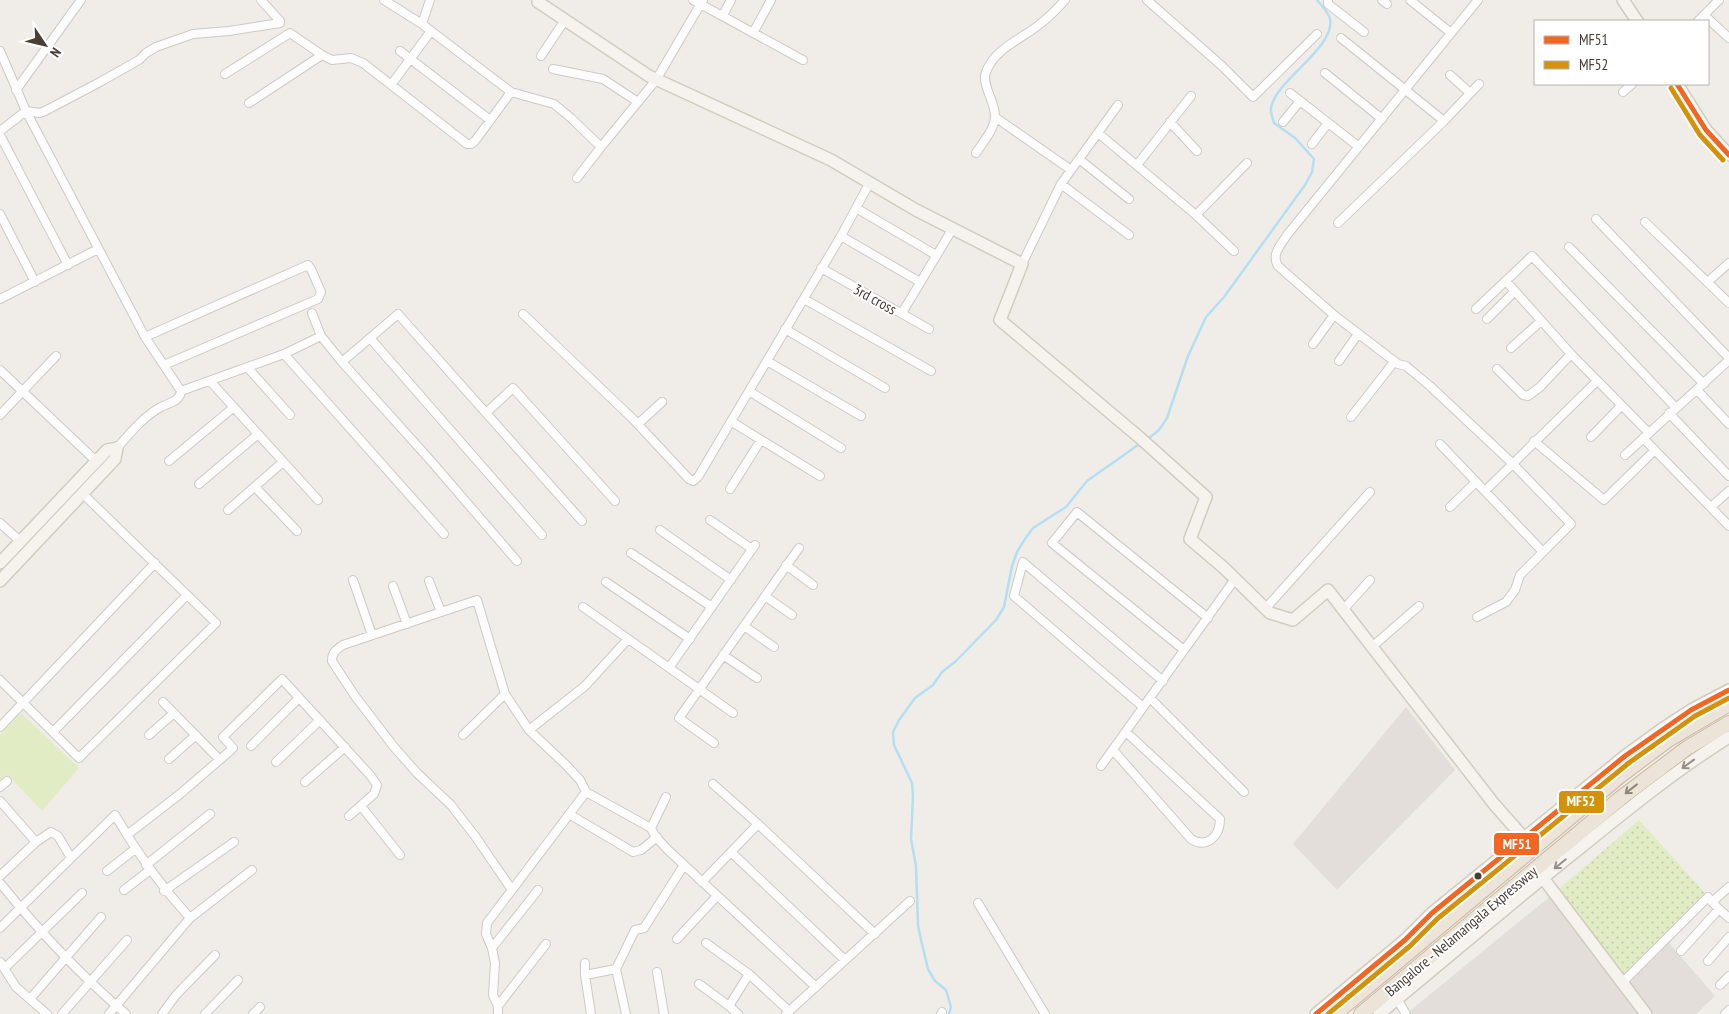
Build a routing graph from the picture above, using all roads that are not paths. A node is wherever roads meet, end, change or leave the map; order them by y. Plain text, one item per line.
1 (81, 0) edge
2 (261, 0) edge
3 (384, 0) edge
4 (430, 0) edge
5 (539, 0) edge
6 (693, 0) edge
7 (731, 0) edge
8 (771, 0) edge
9 (1065, 0) edge
10 (1147, 0) edge
11 (1328, 0) edge
12 (1410, 0) edge
13 (1623, 0) edge
14 (1718, 0) edge
15 (1476, 1) edge
16 (392, 2) edge
17 (702, 2) edge
18 (724, 15) junction
19 (1704, 15) junction
20 (564, 20) junction
21 (1636, 20) edge
22 (1699, 20) edge
23 (422, 24) junction
24 (431, 31) junction
25 (1364, 32) dead end
26 (753, 33) junction
27 (1451, 33) junction
28 (1317, 34) dead end
29 (1341, 38) dead end
30 (1729, 38) edge
31 (400, 50) dead end
32 (0, 51) edge
33 (322, 55) junction
34 (542, 56) dead end
35 (411, 59) junction
36 (803, 60) dead end
37 (553, 69) dead end
38 (1325, 73) dead end
39 (225, 74) dead end
40 (1450, 75) dead end
41 (656, 80) junction
42 (1479, 84) dead end
43 (391, 85) junction
44 (1631, 85) edge
45 (1678, 85) edge
46 (16, 90) junction
47 (1406, 90) junction
48 (511, 92) junction
49 (1623, 92) dead end
50 (1290, 93) dead end
51 (1470, 93) junction
52 (1191, 96) dead end
53 (1300, 101) junction
54 (638, 102) junction
55 (249, 103) dead end
56 (1118, 105) dead end
57 (26, 111) junction
58 (995, 117) junction
59 (1382, 119) junction
60 (490, 120) junction
61 (1444, 121) junction
62 (1170, 122) junction
63 (1283, 122) dead end
64 (1328, 123) junction
65 (0, 131) edge
66 (1098, 133) junction
67 (0, 136) edge
68 (1312, 144) dead end
69 (601, 147) junction
70 (1359, 147) junction
71 (1728, 150) edge
72 (1197, 151) dead end
73 (976, 153) dead end
74 (1079, 160) junction
75 (1247, 163) dead end
76 (1137, 165) junction
77 (1072, 170) junction
78 (577, 178) dead end
79 (870, 182) junction
80 (1061, 184) junction
81 (1129, 199) dead end
82 (856, 208) junction
83 (0, 214) edge
84 (1196, 215) junction
85 (1596, 219) dead end
86 (1645, 222) dead end
87 (1338, 223) dead end
88 (952, 228) junction
89 (1129, 235) dead end
90 (841, 236) junction
91 (1569, 247) dead end
92 (98, 249) junction
93 (1234, 251) dead end
94 (936, 256) junction
95 (1729, 262) edge
96 (1022, 264) junction
97 (68, 265) junction
98 (821, 268) junction
99 (1712, 278) dead end
100 (1506, 281) junction
101 (35, 282) junction
102 (920, 282) junction
103 (1515, 291) junction
104 (1, 296) edge
105 (804, 298) junction
106 (1729, 302) edge
107 (1476, 310) dead end
108 (312, 313) dead end
109 (523, 314) dead end
110 (902, 314) junction
111 (1334, 315) junction
112 (1487, 319) dead end
113 (1541, 322) junction
114 (785, 329) junction
115 (929, 330) dead end
116 (1358, 334) junction
117 (321, 336) junction
118 (145, 337) junction
119 (370, 338) junction
120 (1313, 344) dead end
121 (1511, 348) dead end
122 (284, 354) junction
123 (1571, 354) junction
124 (56, 356) dead end
125 (767, 361) junction
126 (342, 362) junction
127 (1339, 362) dead end
128 (1394, 362) junction
129 (1728, 364) edge
130 (164, 365) junction
131 (247, 367) junction
132 (1497, 369) dead end
133 (0, 370) edge
134 (931, 371) dead end
135 (210, 381) junction
136 (1597, 381) junction
137 (1704, 384) junction
138 (885, 388) dead end
139 (1697, 390) junction
140 (181, 391) junction
141 (749, 391) junction
142 (22, 392) junction
143 (662, 402) dead end
144 (1621, 406) junction
145 (234, 407) junction
146 (1673, 411) junction
147 (486, 413) junction
148 (0, 415) edge
149 (290, 415) dead end
150 (861, 416) dead end
151 (1351, 417) dead end
152 (732, 422) junction
153 (638, 424) junction
154 (1729, 424) edge
155 (258, 434) junction
156 (1646, 436) junction
157 (1590, 437) dead end
158 (761, 440) junction
159 (1534, 441) junction
160 (1440, 444) dead end
161 (117, 448) junction
162 (841, 448) dead end
163 (1655, 450) junction
164 (1625, 455) dead end
165 (96, 461) junction
166 (169, 461) dead end
167 (283, 462) junction
168 (1512, 463) junction
169 (820, 476) dead end
170 (1729, 476) edge
171 (1476, 482) junction
172 (199, 484) dead end
173 (255, 486) junction
174 (730, 489) dead end
175 (1485, 491) junction
176 (1729, 491) edge
177 (1370, 492) dead end
178 (83, 494) junction
179 (318, 500) dead end
180 (615, 501) dead end
181 (1450, 507) dead end
182 (1711, 507) junction
183 (228, 510) dead end
184 (710, 520) dead end
185 (582, 521) dead end
186 (0, 523) edge
187 (1729, 526) edge
188 (660, 530) dead end
189 (297, 532) dead end
190 (444, 534) dead end
191 (542, 535) dead end
192 (20, 542) junction
193 (799, 548) dead end
194 (1543, 552) junction
195 (631, 553) dead end
196 (517, 561) dead end
197 (0, 563) edge
198 (155, 563) junction
199 (786, 566) junction
200 (1235, 579) junction
201 (353, 580) dead end
202 (731, 580) junction
203 (1370, 580) dead end
204 (0, 581) edge
205 (429, 581) dead end
206 (606, 582) dead end
207 (813, 585) dead end
208 (393, 586) dead end
209 (187, 596) junction
210 (765, 596) junction
211 (1419, 606) dead end
212 (583, 607) dead end
213 (712, 607) junction
214 (1265, 609) junction
215 (1344, 609) junction
216 (441, 612) junction
217 (792, 615) dead end
218 (1208, 618) junction
219 (1477, 618) dead end
220 (407, 624) junction
221 (744, 626) junction
222 (372, 635) junction
223 (628, 639) junction
224 (690, 639) junction
225 (1372, 646) junction
226 (774, 647) dead end
227 (1184, 650) junction
228 (723, 655) junction
229 (669, 668) junction
230 (757, 678) dead end
231 (0, 680) edge
232 (1163, 681) junction
233 (699, 689) junction
234 (1729, 690) edge
235 (505, 694) junction
236 (299, 698) junction
237 (1150, 698) junction
238 (23, 702) junction
239 (163, 702) dead end
240 (1729, 704) edge
241 (1143, 707) junction
242 (174, 713) junction
243 (733, 713) dead end
244 (320, 720) junction
245 (1729, 722) edge
246 (0, 727) edge
247 (528, 730) junction
248 (53, 732) junction
249 (1126, 732) junction
250 (150, 735) dead end
251 (196, 736) junction
252 (463, 736) dead end
253 (1729, 738) edge
254 (714, 743) dead end
255 (251, 746) dead end
256 (345, 747) junction
257 (1113, 750) junction
258 (170, 759) dead end
259 (220, 760) junction
260 (276, 762) dead end
261 (1102, 766) dead end
262 (7, 781) dead end
263 (306, 782) dead end
264 (713, 784) dead end
265 (0, 787) edge
266 (586, 792) junction
267 (1244, 792) dead end
268 (666, 797) dead end
269 (0, 802) edge
270 (361, 806) junction
271 (210, 814) dead end
272 (569, 814) junction
273 (349, 816) dead end
274 (758, 824) junction
275 (651, 828) junction
276 (127, 836) junction
277 (656, 837) junction
278 (1524, 838) junction
279 (36, 842) junction
280 (234, 842) dead end
281 (135, 849) junction
282 (731, 852) junction
283 (400, 856) dead end
284 (71, 858) junction
285 (684, 866) junction
286 (148, 867) junction
287 (252, 870) dead end
288 (108, 871) dead end
289 (0, 876) edge
290 (1543, 878) junction
291 (702, 882) junction
292 (0, 884) edge
293 (1729, 887) edge
294 (124, 890) dead end
295 (512, 890) junction
296 (538, 890) dead end
297 (164, 891) junction
298 (82, 893) dead end
299 (717, 896) junction
300 (910, 900) dead end
301 (1712, 902) junction
302 (978, 903) dead end
303 (20, 907) junction
304 (1719, 909) junction
305 (101, 917) dead end
306 (190, 918) junction
307 (1729, 918) edge
308 (0, 928) edge
309 (41, 932) junction
310 (874, 934) junction
311 (1729, 937) edge
312 (677, 939) dead end
313 (127, 940) dead end
314 (706, 942) dead end
315 (546, 944) dead end
316 (492, 948) junction
317 (1681, 951) dead end
318 (215, 955) dead end
319 (66, 959) junction
320 (846, 960) junction
321 (1708, 961) dead end
322 (585, 963) dead end
323 (2, 965) edge
324 (616, 969) junction
325 (657, 972) dead end
326 (749, 974) junction
327 (585, 975) junction
328 (1729, 976) edge
329 (238, 980) dead end
330 (89, 982) junction
331 (1622, 983) junction
332 (699, 984) dead end
333 (1720, 985) dead end
334 (816, 987) junction
335 (30, 999) junction
336 (1397, 999) junction
337 (116, 1006) junction
338 (729, 1006) junction
339 (260, 1007) dead end
340 (498, 1010) edge
341 (1729, 1010) edge
342 (787, 1012) edge
343 (47, 1014) edge
344 (62, 1014) edge
345 (109, 1014) edge
346 (126, 1014) edge
347 (162, 1014) edge
348 (205, 1014) edge
349 (253, 1014) edge
350 (591, 1014) edge
351 (626, 1014) edge
352 (664, 1014) edge
353 (738, 1014) edge
354 (1045, 1014) edge
355 (1316, 1014) edge
356 (1335, 1014) edge
357 (1362, 1014) edge
358 (1379, 1014) edge
359 (1406, 1014) edge
360 (1646, 1014) edge
361 (1725, 1014) edge

1 - 46 street
2 - 57 street
3 - 16 street
4 - 23 street
5 - 20 street
6 - 17 street
7 - 18 street
8 - 26 street
9 - 58 street
10 - 28 street
11 - 25 street
12 - 27 street
13 - 21 street
14 - 19 street
15 - 27 street
16 - 23 street
17 - 18 street
17 - 41 street
18 - 26 street
19 - 22 street
19 - 30 street
20 - 34 street
20 - 41 street
23 - 24 street
24 - 35 street
24 - 48 street
26 - 36 street
27 - 47 street
29 - 47 street
31 - 35 street
32 - 46 street
33 - 39 street
33 - 43 street
33 - 55 street
35 - 43 street
35 - 60 street
37 - 54 street
38 - 59 street
40 - 51 street
41 - 54 street
41 - 79 street
42 - 51 street
43 - 60 street
44 - 49 street
45 - 71 street
46 - 57 street
47 - 59 street
47 - 61 street
48 - 60 street
48 - 69 street
50 - 53 street
51 - 61 street
52 - 62 street
53 - 63 street
53 - 64 street
54 - 69 street
56 - 66 street
57 - 65 street
57 - 92 street
58 - 73 street
58 - 77 street
59 - 70 street
61 - 87 street
62 - 72 street
62 - 76 street
64 - 68 street
64 - 70 street
66 - 74 street
66 - 76 street
67 - 97 street
69 - 78 street
70 - 111 street
74 - 77 street
74 - 81 street
75 - 84 street
76 - 84 street
77 - 80 street
79 - 82 street
79 - 88 street
80 - 89 street
80 - 96 street
82 - 90 street
82 - 94 street
83 - 101 street
84 - 93 street
85 - 129 street
86 - 106 street
88 - 94 street
88 - 96 street
90 - 98 street
90 - 102 street
91 - 137 street
92 - 97 street
92 - 118 street
94 - 102 street
95 - 99 street
96 - 200 street
97 - 101 street
98 - 105 street
98 - 110 street, 3rd cross
100 - 103 street
100 - 107 street
100 - 146 street
101 - 104 street
102 - 110 street
103 - 112 street
103 - 113 street
105 - 114 street
105 - 134 street
108 - 117 street
109 - 153 street
110 - 115 street, 3rd cross
111 - 116 street
111 - 120 street
113 - 121 street
113 - 123 street
114 - 125 street
114 - 138 street
116 - 127 street
116 - 128 street
117 - 122 street
117 - 126 street
118 - 130 street
118 - 130 street
119 - 126 street
119 - 147 street
119 - 191 street
122 - 131 street
122 - 190 street
123 - 132 street
123 - 136 street
124 - 142 street
125 - 141 street
125 - 150 street
126 - 196 street
128 - 151 street
128 - 168 street
129 - 137 street
130 - 140 street
131 - 135 street
131 - 149 street
133 - 142 street
135 - 140 street
135 - 145 street
136 - 144 street
136 - 159 street
137 - 139 street
139 - 146 street
139 - 154 street
140 - 161 street
141 - 152 street
141 - 162 street
142 - 148 street
142 - 165 street
143 - 153 street
144 - 156 street
144 - 157 street
145 - 155 street
145 - 166 street
146 - 156 street
146 - 170 street
147 - 180 street
147 - 185 street
152 - 153 street
152 - 158 street
155 - 167 street
155 - 172 street
156 - 163 street
156 - 164 street
158 - 169 street
158 - 174 street
159 - 163 street
159 - 168 street
160 - 171 street
161 - 165 street
161 - 178 street
163 - 182 street
165 - 192 street
167 - 173 street
167 - 179 street
168 - 175 street
168 - 194 street
171 - 175 street
171 - 181 street
173 - 183 street
173 - 189 street
175 - 194 street
176 - 182 street
177 - 214 street
178 - 198 street
178 - 204 street
182 - 187 street
184 - 202 street
186 - 192 street
188 - 202 street
192 - 197 street
193 - 199 street
194 - 219 street
195 - 213 street
198 - 209 street
198 - 238 street
199 - 207 street
199 - 210 street
200 - 214 street
200 - 218 street
201 - 222 street
202 - 213 street
203 - 215 street
205 - 216 street
206 - 224 street
208 - 220 street
209 - 248 street
209 - 248 street
210 - 217 street
210 - 221 street
211 - 225 street
212 - 223 street
213 - 224 street
214 - 215 street
215 - 225 street
216 - 220 street
216 - 235 street
218 - 227 street
218 - 227 street
220 - 222 street
221 - 226 street
221 - 228 street
222 - 295 street
223 - 229 street
223 - 247 street
224 - 229 street
225 - 278 street
227 - 232 street
228 - 230 street
228 - 233 street
229 - 233 street
231 - 238 street
232 - 237 street
232 - 241 street
233 - 243 street
233 - 254 street
234 - 278 street
235 - 247 street
235 - 252 street
236 - 244 street
236 - 255 street
236 - 259 street
237 - 241 street
237 - 267 street
238 - 246 street
238 - 248 street
239 - 242 street
240 - 356 highway, Bangalore - Nelamangala Expressway
241 - 249 street
242 - 250 street
242 - 251 street
244 - 256 street
244 - 260 street
245 -> 357 highway, Bangalore - Nelamangala Expressway
247 - 266 street
249 - 257 street
249 - 257 street
251 - 258 street
251 - 259 street
253 -> 290 street
256 - 263 street
256 - 270 street
257 - 261 street
259 - 276 street
262 - 265 street
264 - 274 street
266 - 272 street
266 - 275 street
268 - 275 street
269 - 279 street
270 - 273 street
270 - 283 street
271 - 286 street
272 - 277 street
272 - 295 street
274 - 282 street
274 - 310 street
275 - 277 street
276 - 281 street
276 - 284 street
277 - 285 street
278 - 355 street
279 - 284 street
279 - 289 street
280 - 297 street
281 - 286 street
281 - 288 street
282 - 291 street
282 - 320 street
284 - 303 street
285 - 291 street
285 - 324 street
286 - 294 street
286 - 297 street
287 - 306 street
290 - 331 street
290 - 336 street
291 - 299 street
292 - 303 street
293 - 301 street
295 - 316 street
296 - 316 street
297 - 306 street
298 - 309 street
299 - 312 street
299 - 334 street
300 - 310 street
301 - 304 street
301 - 331 street
302 - 354 street
303 - 308 street
303 - 309 street
304 - 307 street
304 - 317 street
305 - 319 street
306 - 337 street
309 - 319 street
309 - 323 street
310 - 320 street
311 - 321 street
313 - 330 street
314 - 326 street
315 - 340 street
316 - 340 street
318 - 347 street
319 - 330 street
319 - 335 street
320 - 334 street
322 - 327 street
323 - 335 street
324 - 327 street
324 - 351 street
325 - 352 street
326 - 338 street
326 - 342 street
327 - 350 street
328 - 333 street
329 - 348 street
330 - 337 street
330 - 344 street
331 - 360 street
332 - 338 street
334 - 342 street
335 - 343 street
336 - 358 street
336 - 359 street
337 - 345 street
337 - 346 street
338 - 353 street
339 - 349 street
341 - 361 street

